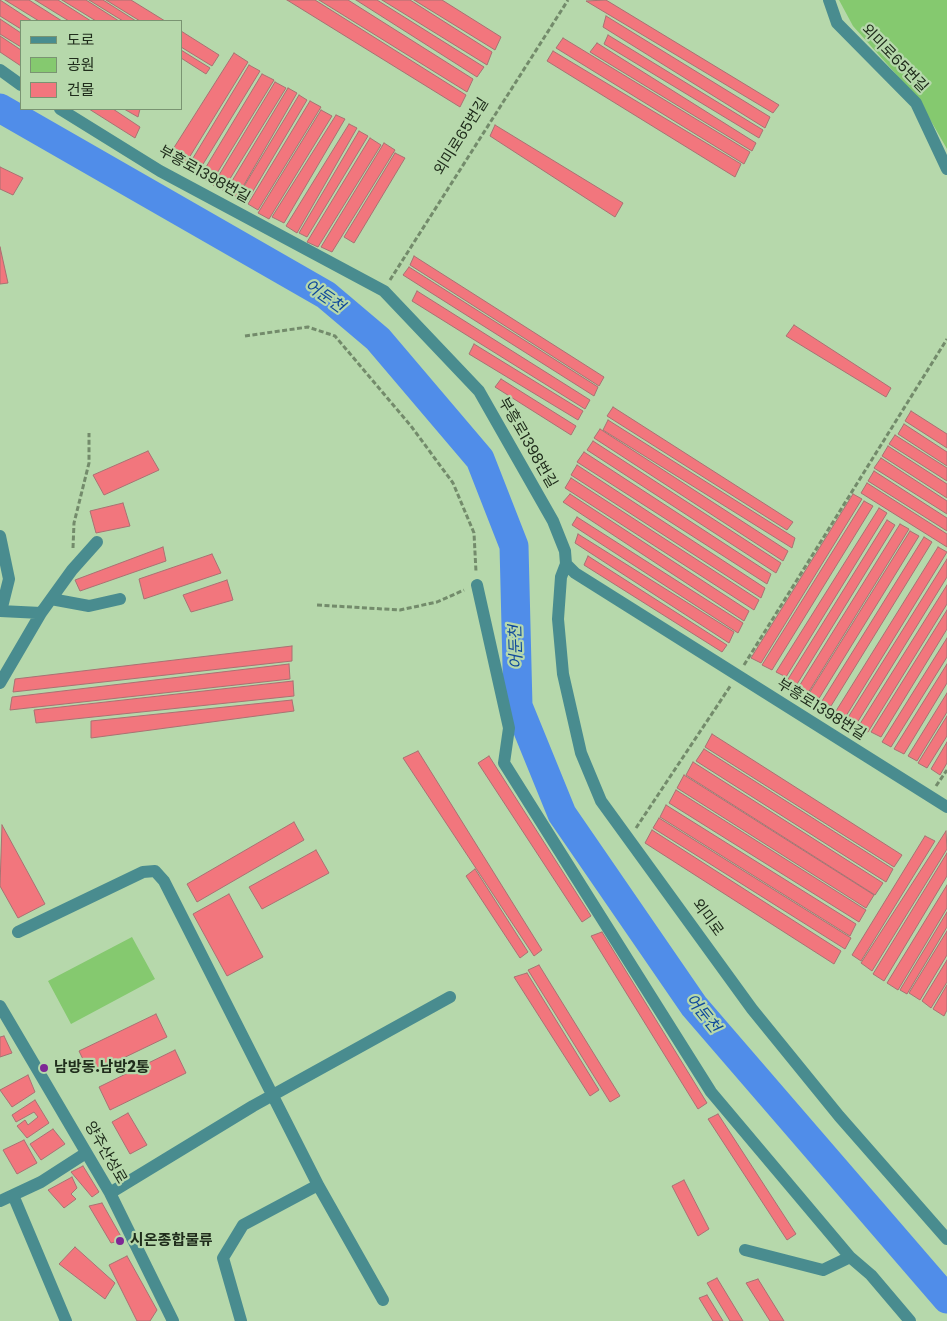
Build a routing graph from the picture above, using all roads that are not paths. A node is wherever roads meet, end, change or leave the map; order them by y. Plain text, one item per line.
1 (829, 0) edge
2 (0, 70) edge
3 (20, 84) edge
4 (62, 110) edge
5 (947, 169) edge
6 (0, 536) edge
7 (97, 542) dead end
8 (566, 564) junction
9 (476, 585) road end
10 (50, 599) junction
11 (120, 599) dead end
12 (0, 611) edge
13 (41, 613) junction
14 (0, 683) edge
15 (947, 807) edge
16 (18, 932) dead end
17 (450, 997) dead end
18 (0, 1006) edge
19 (271, 1097) junction
20 (86, 1153) junction
21 (318, 1185) junction
22 (110, 1192) junction
23 (13, 1195) junction
24 (0, 1201) edge
25 (947, 1239) edge
26 (745, 1250) dead end
27 (850, 1258) junction
28 (383, 1300) dead end
29 (66, 1321) edge
30 (173, 1321) edge
31 (242, 1321) edge
32 (910, 1321) edge

1 - 5 street, 외미로65번길
2 - 3 street
4 - 8 street, 부흥로1398번길
6 - 12 street
7 - 10 street
8 - 15 street, 부흥로1398번길
8 - 25 street, 외미로
9 - 27 street
10 - 11 street
10 - 13 street
12 - 13 street
13 - 14 street
16 - 19 street
17 - 19 street
18 - 20 street, 양주산성로
19 - 21 street
19 - 22 street
20 - 22 street, 양주산성로
20 - 23 street
21 - 28 street
21 - 31 street
22 - 30 street, 양주산성로
23 - 24 street
23 - 29 street
26 - 27 street
27 - 32 street

